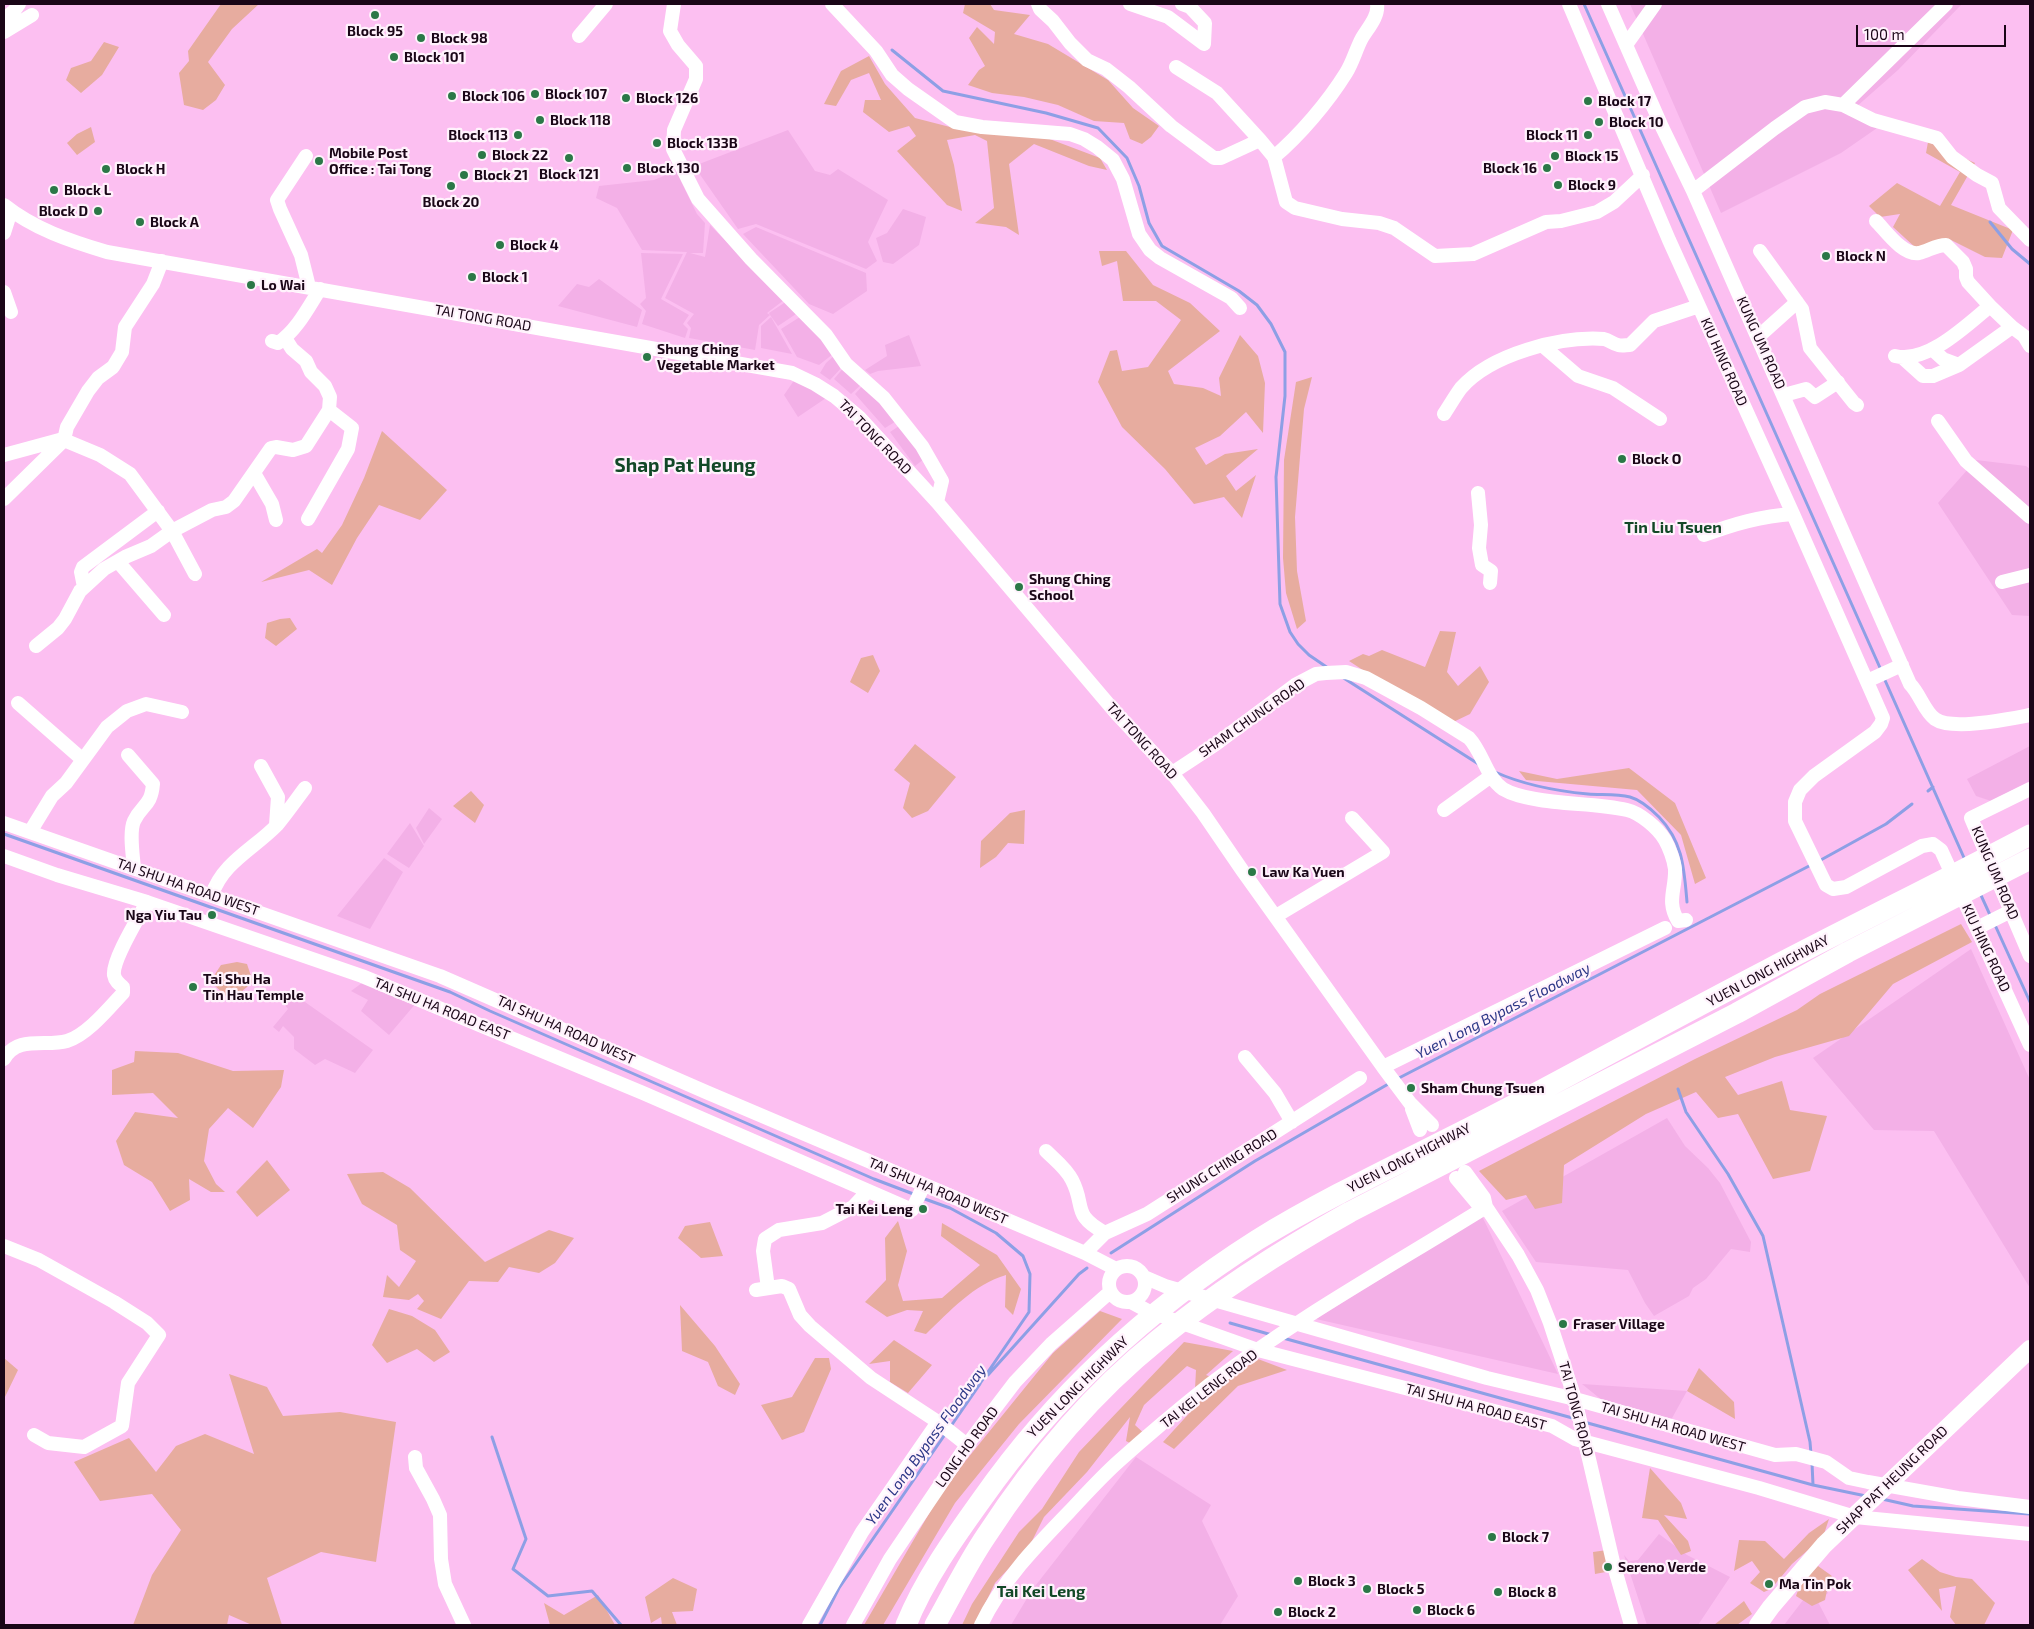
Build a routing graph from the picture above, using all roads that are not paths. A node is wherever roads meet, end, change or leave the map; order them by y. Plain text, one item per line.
1 (19, 4) edge
2 (606, 4) edge
3 (674, 4) edge
4 (832, 4) edge
5 (1038, 4) edge
6 (1130, 4) edge
7 (1376, 4) edge
8 (1569, 4) edge
9 (1608, 4) edge
10 (1655, 4) edge
11 (1946, 4) edge
12 (1188, 5) edge
13 (32, 15) dead end
14 (4, 19) edge
15 (4, 32) edge
16 (579, 36) dead end
17 (1626, 45) junction
18 (1176, 67) dead end
19 (1843, 105) junction
20 (1260, 140) junction
21 (306, 156) dead end
22 (1274, 157) junction
23 (1643, 175) junction
24 (1693, 191) junction
25 (7, 208) edge
26 (1876, 221) dead end
27 (4, 233) edge
28 (2030, 240) edge
29 (1760, 251) dead end
30 (162, 261) junction
31 (315, 288) junction
32 (4, 292) edge
33 (1797, 302) junction
34 (1232, 305) dead end
35 (1699, 306) junction
36 (1990, 306) junction
37 (11, 312) dead end
38 (2012, 327) junction
39 (1758, 337) junction
40 (1543, 346) junction
41 (2030, 346) edge
42 (1932, 349) junction
43 (1959, 365) junction
44 (1838, 382) junction
45 (1784, 395) junction
46 (1857, 405) dead end
47 (329, 410) junction
48 (1444, 414) dead end
49 (1660, 419) dead end
50 (1938, 421) dead end
51 (64, 439) junction
52 (4, 455) edge
53 (254, 473) junction
54 (1478, 493) dead end
55 (4, 499) edge
56 (937, 502) junction
57 (158, 511) junction
58 (1793, 514) junction
59 (2030, 517) edge
60 (308, 519) dead end
61 (276, 520) dead end
62 (172, 531) junction
63 (1704, 535) dead end
64 (120, 560) junction
65 (195, 574) dead end
66 (2030, 575) edge
67 (2002, 582) dead end
68 (1490, 583) dead end
69 (84, 587) junction
70 (164, 615) dead end
71 (36, 646) dead end
72 (1902, 665) junction
73 (1867, 681) junction
74 (18, 703) dead end
75 (182, 712) dead end
76 (2030, 716) edge
77 (128, 755) dead end
78 (83, 760) junction
79 (261, 766) dead end
80 (1172, 773) junction
81 (1494, 780) junction
82 (306, 788) dead end
83 (2030, 789) edge
84 (1444, 810) dead end
85 (1352, 818) dead end
86 (4, 823) edge
87 (276, 825) junction
88 (30, 832) junction
89 (2030, 835) edge
90 (4, 856) edge
91 (2030, 859) edge
92 (2001, 862) junction
93 (134, 868) junction
94 (212, 895) junction
95 (147, 902) junction
96 (2011, 911) junction
97 (1276, 916) junction
98 (1686, 920) dead end
99 (1665, 928) dead end
100 (1977, 928) junction
101 (2030, 956) edge
102 (2030, 1045) edge
103 (1245, 1057) dead end
104 (4, 1059) edge
105 (1383, 1067) junction
106 (1360, 1078) dead end
107 (1292, 1122) junction
108 (1426, 1127) dead end
109 (1046, 1151) dead end
110 (1461, 1175) dead end
111 (924, 1185) junction
112 (868, 1191) junction
113 (1486, 1207) junction
114 (1105, 1233) junction
115 (4, 1246) edge
116 (1085, 1253) junction
117 (1116, 1269) junction
118 (1144, 1277) junction
119 (1110, 1292) junction
120 (1130, 1302) junction
121 (1293, 1327) junction
122 (1262, 1348) junction
123 (2030, 1349) edge
124 (1576, 1402) junction
125 (938, 1422) junction
126 (34, 1435) dead end
127 (1585, 1439) junction
128 (965, 1443) junction
129 (415, 1457) dead end
130 (1886, 1487) junction
131 (2030, 1506) edge
132 (1857, 1514) junction
133 (2030, 1534) edge
134 (907, 1622) edge
135 (1757, 1623) edge
136 (464, 1625) edge
137 (809, 1625) edge
138 (853, 1625) edge
139 (935, 1625) edge
140 (981, 1625) edge
141 (1631, 1625) edge

1 - 14 street
2 - 16 street
3 - 56 street
4 - 34 street
5 - 20 street
6 - 12 street
7 - 22 street
8 - 23 street, KIU HING ROAD
9 - 17 street, KUNG UM ROAD
10 - 17 street
11 - 19 street
13 - 15 street
17 - 24 street, KUNG UM ROAD
18 - 20 street
19 - 24 street
19 - 28 street
20 - 22 street
21 - 31 street
22 - 23 street
23 - 35 street, KIU HING ROAD
24 - 39 street, KUNG UM ROAD
25 - 27 street
25 - 30 street, TAI TONG ROAD
26 - 36 street
29 - 33 street
30 - 31 street, TAI TONG ROAD
30 - 51 street
31 - 47 street
31 - 56 street, TAI TONG ROAD
32 - 37 street
33 - 39 street
33 - 44 street
35 - 40 street
35 - 58 street, KIU HING ROAD
36 - 38 street
36 - 42 street
38 - 41 street
38 - 43 street
39 - 45 street, KUNG UM ROAD
40 - 48 street
40 - 49 street
42 - 43 street
42 - 43 street
44 - 45 street
44 - 46 street
45 - 72 street, KUNG UM ROAD
47 - 53 street
47 - 60 street
50 - 59 street
51 - 52 street
51 - 55 street
51 - 57 street
53 - 61 street
53 - 62 street
54 - 68 street
56 - 80 street, TAI TONG ROAD
57 - 62 street
57 - 69 street
58 - 63 street
58 - 73 street, KIU HING ROAD
62 - 64 street
62 - 65 street
64 - 69 street
64 - 70 street
66 - 67 street
69 - 71 street
72 - 73 street
72 - 76 street, KUNG UM ROAD
73 - 100 street, KIU HING ROAD
74 - 78 street
75 - 78 street
77 - 93 street
78 - 88 street
79 - 87 street
80 - 81 street, SHAM CHUNG ROAD
80 - 97 street, TAI TONG ROAD
81 - 84 street
81 - 98 street
82 - 87 street
83 - 96 street, KUNG UM ROAD
85 - 97 street
86 - 88 street, TAI SHU HA ROAD WEST
87 - 94 street
88 - 93 street, TAI SHU HA ROAD WEST
89 - 92 highway, YUEN LONG HIGHWAY
90 - 95 street, TAI SHU HA ROAD EAST
91 - 92 highway, YUEN LONG HIGHWAY
92 - 134 highway, YUEN LONG HIGHWAY
92 - 139 highway, YUEN LONG HIGHWAY
93 - 94 street, TAI SHU HA ROAD WEST
94 - 111 street, TAI SHU HA ROAD WEST
95 - 104 street
95 - 112 street, TAI SHU HA ROAD EAST
96 - 100 street
96 - 101 street, KUNG UM ROAD
97 - 105 street, TAI TONG ROAD
99 - 105 street
100 - 102 street, KIU HING ROAD
103 - 107 street
105 - 108 street, TAI TONG ROAD
106 - 107 street, SHUNG CHING ROAD
107 - 114 street, SHUNG CHING ROAD
109 - 114 street
110 - 113 street, TAI TONG ROAD
111 - 112 street, TAI SHU HA ROAD EAST
111 - 116 street, TAI SHU HA ROAD WEST
112 - 125 street
113 - 121 street, TAI KEI LENG ROAD
113 - 124 street, TAI TONG ROAD
114 - 116 street, SHUNG CHING ROAD
115 - 126 street
116 - 117 street, TAI SHU HA ROAD WEST
117 - 118 street, TAI SHU HA ROAD WEST
117 - 119 street
118 - 120 street
118 - 121 street, TAI SHU HA ROAD WEST
119 - 120 street
119 - 128 street, LONG HO ROAD
120 - 122 street, TAI SHU HA ROAD EAST
121 - 122 street, TAI KEI LENG ROAD
121 - 124 street, TAI SHU HA ROAD WEST
122 - 127 street, TAI SHU HA ROAD EAST
122 - 140 street, TAI KEI LENG ROAD
123 - 130 main road, SHAP PAT HEUNG ROAD
124 - 127 street, TAI TONG ROAD
124 - 130 street, TAI SHU HA ROAD WEST
125 - 128 street
125 - 137 street
127 - 132 street, TAI SHU HA ROAD EAST
127 - 141 street, TAI TONG ROAD
128 - 138 street, LONG HO ROAD
129 - 136 street
130 - 131 street, TAI SHU HA ROAD WEST
130 - 132 main road, SHAP PAT HEUNG ROAD
132 - 133 street, TAI SHU HA ROAD EAST
132 - 135 main road, SHAP PAT HEUNG ROAD

